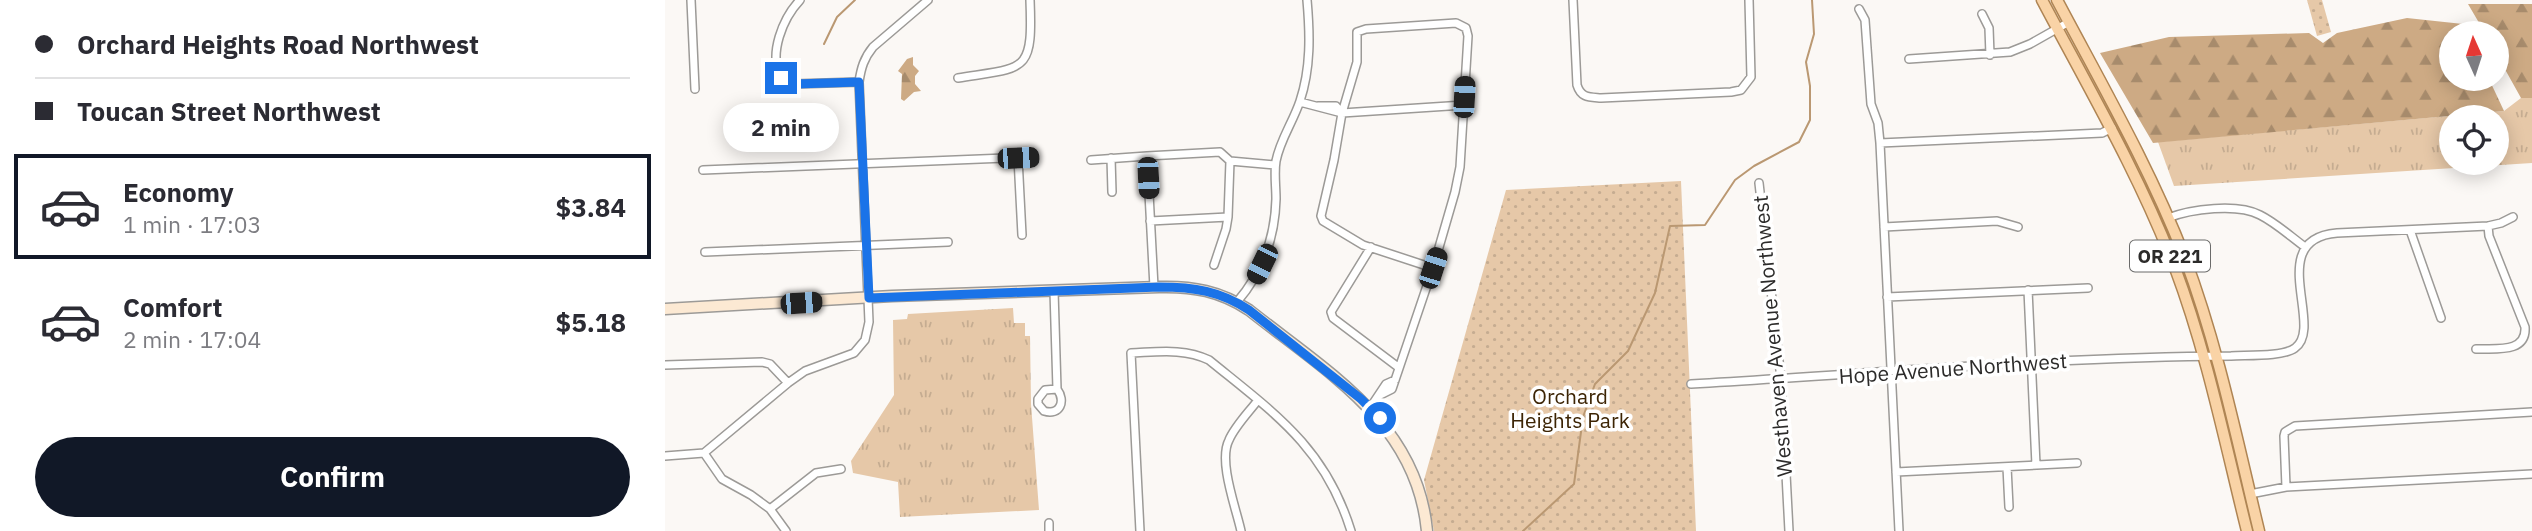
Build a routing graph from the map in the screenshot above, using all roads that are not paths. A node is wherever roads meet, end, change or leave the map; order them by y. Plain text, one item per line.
1 (691, 0) edge
2 (800, 0) edge
3 (928, 0) edge
4 (1030, 0) edge
5 (1307, 0) edge
6 (1573, 0) edge
7 (1749, 0) edge
8 (2042, 0) edge
9 (2057, 0) edge
10 (1859, 9) dead end
11 (1982, 14) dead end
12 (2069, 22) junction
13 (2057, 28) junction
14 (1990, 55) junction
15 (1909, 59) dead end
16 (958, 78) dead end
17 (859, 82) junction
18 (695, 89) dead end
19 (1300, 102) junction
20 (1464, 105) junction
21 (1342, 113) junction
22 (2112, 128) junction
23 (1880, 143) junction
24 (1147, 156) junction
25 (1018, 158) junction
26 (1033, 158) dead end
27 (1111, 158) junction
28 (1091, 160) dead end
29 (1230, 162) junction
30 (863, 164) junction
31 (1275, 165) junction
32 (703, 170) dead end
33 (1759, 184) dead end
34 (1112, 192) dead end
35 (1228, 217) junction
36 (2512, 217) dead end
37 (2168, 218) junction
38 (1150, 221) junction
39 (2488, 226) junction
40 (1884, 227) junction
41 (2018, 227) dead end
42 (2410, 230) junction
43 (1022, 235) dead end
44 (948, 242) dead end
45 (866, 245) junction
46 (1371, 247) junction
47 (2305, 247) junction
48 (705, 252) dead end
49 (1214, 265) dead end
50 (1433, 268) junction
51 (1154, 287) junction
52 (2088, 288) dead end
53 (2028, 290) junction
54 (1054, 291) junction
55 (1887, 297) junction
56 (869, 298) junction
57 (1237, 302) junction
58 (665, 309) edge
59 (2441, 318) dead end
60 (2476, 349) dead end
61 (2202, 356) junction
62 (2216, 356) junction
63 (2031, 363) junction
64 (665, 365) edge
65 (1398, 367) junction
66 (1891, 372) junction
67 (1781, 379) junction
68 (788, 383) junction
69 (1691, 384) dead end
70 (1057, 389) dead end
71 (1258, 400) junction
72 (1370, 408) junction
73 (2532, 412) edge
74 (704, 453) junction
75 (665, 456) edge
76 (2077, 463) dead end
77 (2036, 465) junction
78 (2007, 467) junction
79 (841, 469) dead end
80 (1896, 472) junction
81 (2532, 474) edge
82 (2286, 487) junction
83 (2250, 494) junction
84 (2009, 507) dead end
85 (770, 509) junction
86 (786, 531) edge
87 (1140, 531) edge
88 (1241, 531) edge
89 (1351, 531) edge
90 (1427, 531) edge
91 (1789, 531) edge
92 (1899, 531) edge
93 (2247, 531) edge
94 (2259, 531) edge

1 - 18 street
2 - 17 street
3 - 17 street
4 - 16 street
5 - 19 street
6 - 7 street
8 - 13 main road, OR 221
9 - 12 main road, OR 221
10 - 23 street
11 - 14 street
12 - 13 street
12 - 37 main road, OR 221
13 - 14 street
13 - 22 main road, OR 221
14 - 15 street
17 - 30 street
19 - 21 street
19 - 31 street
20 - 21 street
20 - 21 street
20 - 50 street
21 - 46 street
22 - 23 street
22 - 61 main road, OR 221
23 - 40 street
24 - 27 street
24 - 29 street
24 - 38 street
25 - 26 street
25 - 30 street
25 - 43 street
27 - 28 street
27 - 34 street
29 - 31 street
29 - 35 street
30 - 32 street
30 - 45 street
31 - 57 street
33 - 67 street, Westhaven Avenue Northwest
35 - 38 street
35 - 49 street
36 - 39 street
37 - 47 street
37 - 62 main road, OR 221
38 - 51 street
39 - 42 street
39 - 60 street
40 - 41 street
40 - 55 street
42 - 47 street
42 - 59 street
44 - 45 street
45 - 48 street
45 - 56 street
46 - 50 street
46 - 65 street
47 - 62 street, Hope Avenue Northwest
50 - 65 street
51 - 54 main road
51 - 57 main road
52 - 53 street
53 - 55 street
53 - 63 street
54 - 56 main road
54 - 70 street
55 - 66 street
56 - 58 main road
56 - 68 street
57 - 72 main road
61 - 62 street, Hope Avenue Northwest
61 - 63 street, Hope Avenue Northwest
61 - 93 main road, OR 221
62 - 83 main road, OR 221
63 - 66 street, Hope Avenue Northwest
63 - 77 street
64 - 68 street
65 - 72 street
66 - 67 street, Hope Avenue Northwest
66 - 80 street
67 - 69 street, Hope Avenue Northwest
67 - 91 street, Westhaven Avenue Northwest
68 - 74 street
71 - 87 street
71 - 88 street
71 - 89 street
72 - 90 main road
73 - 82 street
74 - 75 street
74 - 85 street
76 - 77 street
77 - 78 street
78 - 80 street
78 - 84 street
79 - 85 street
80 - 92 street
81 - 82 street
82 - 83 street
83 - 94 main road, OR 221
85 - 86 street

